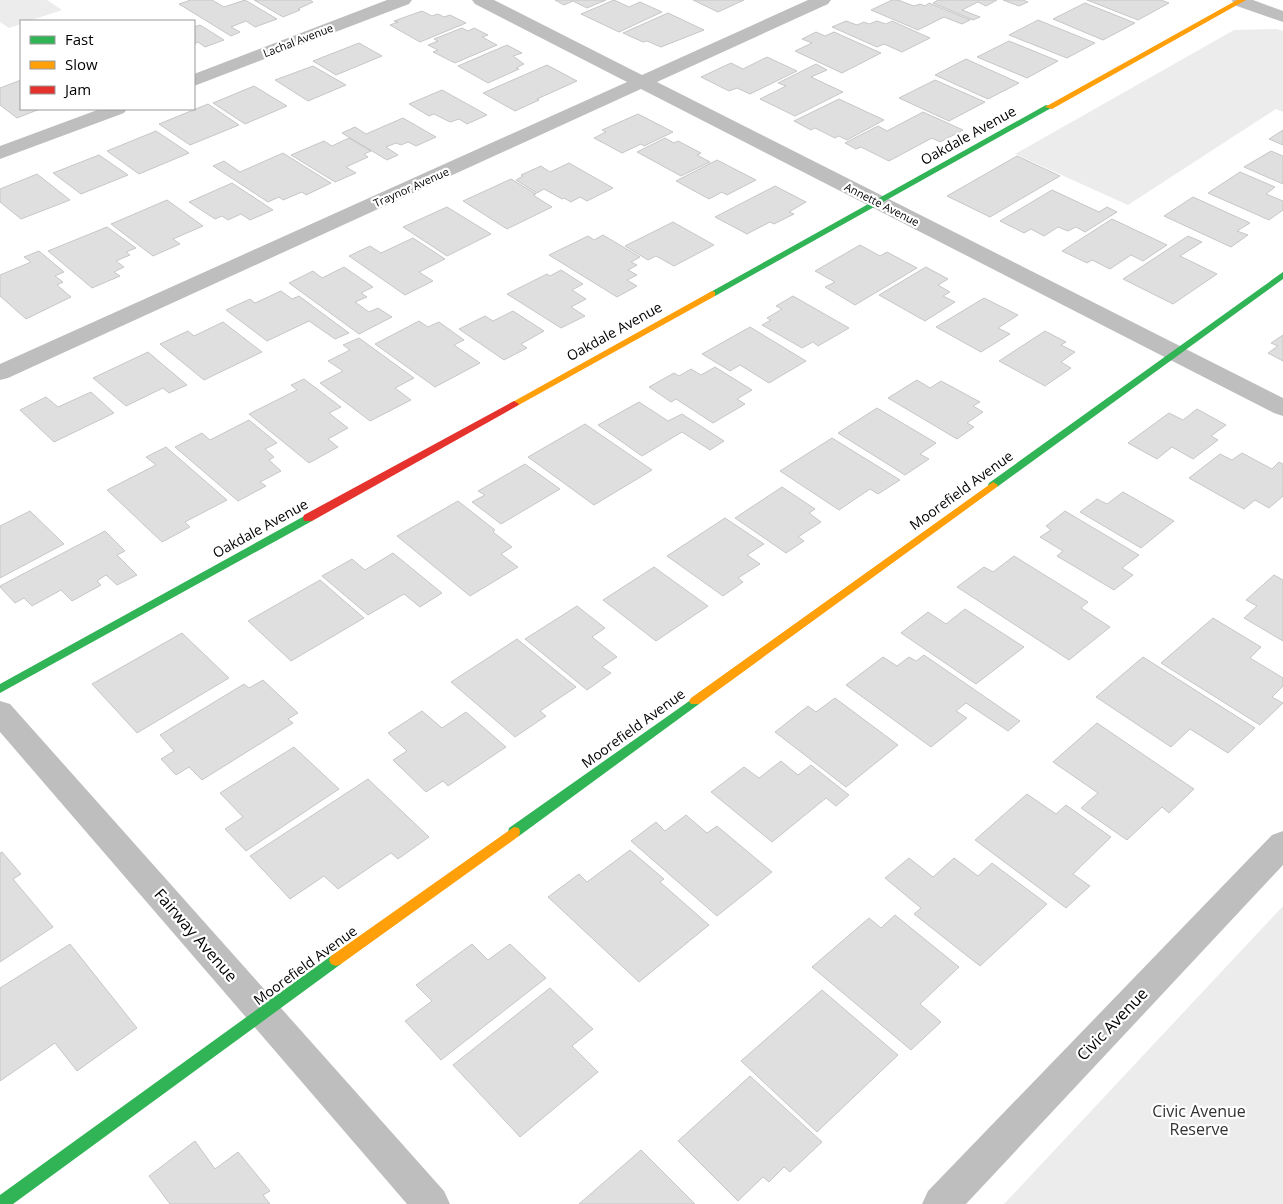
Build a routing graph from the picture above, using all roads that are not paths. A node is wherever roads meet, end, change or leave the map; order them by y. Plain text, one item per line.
1 (403, 0) edge
2 (482, 0) edge
3 (822, 0) edge
4 (1241, 1) edge
5 (1283, 17) edge
6 (195, 80) edge
7 (642, 82) junction
8 (114, 110) edge
9 (0, 153) edge
10 (878, 202) junction
11 (1283, 276) edge
12 (1176, 353) junction
13 (0, 373) edge
14 (1283, 408) edge
15 (0, 689) edge
16 (0, 712) edge
17 (1283, 844) edge
18 (264, 1013) junction
19 (0, 1204) edge
20 (431, 1204) edge
21 (941, 1204) edge

1 - 6 street, Lachal Avenue
2 - 7 street, Annette Avenue
3 - 7 street, Traynor Avenue
4 - 5 street
4 - 10 street, Oakdale Avenue
7 - 10 street, Annette Avenue
7 - 13 street, Traynor Avenue
8 - 9 street
10 - 12 street, Annette Avenue
10 - 15 street, Oakdale Avenue
11 - 12 street, Moorefield Avenue
12 - 14 street, Annette Avenue
12 - 18 street, Moorefield Avenue
16 - 18 street, Fairway Avenue
17 - 21 street, Civic Avenue
18 - 19 street, Moorefield Avenue
18 - 20 street, Fairway Avenue

